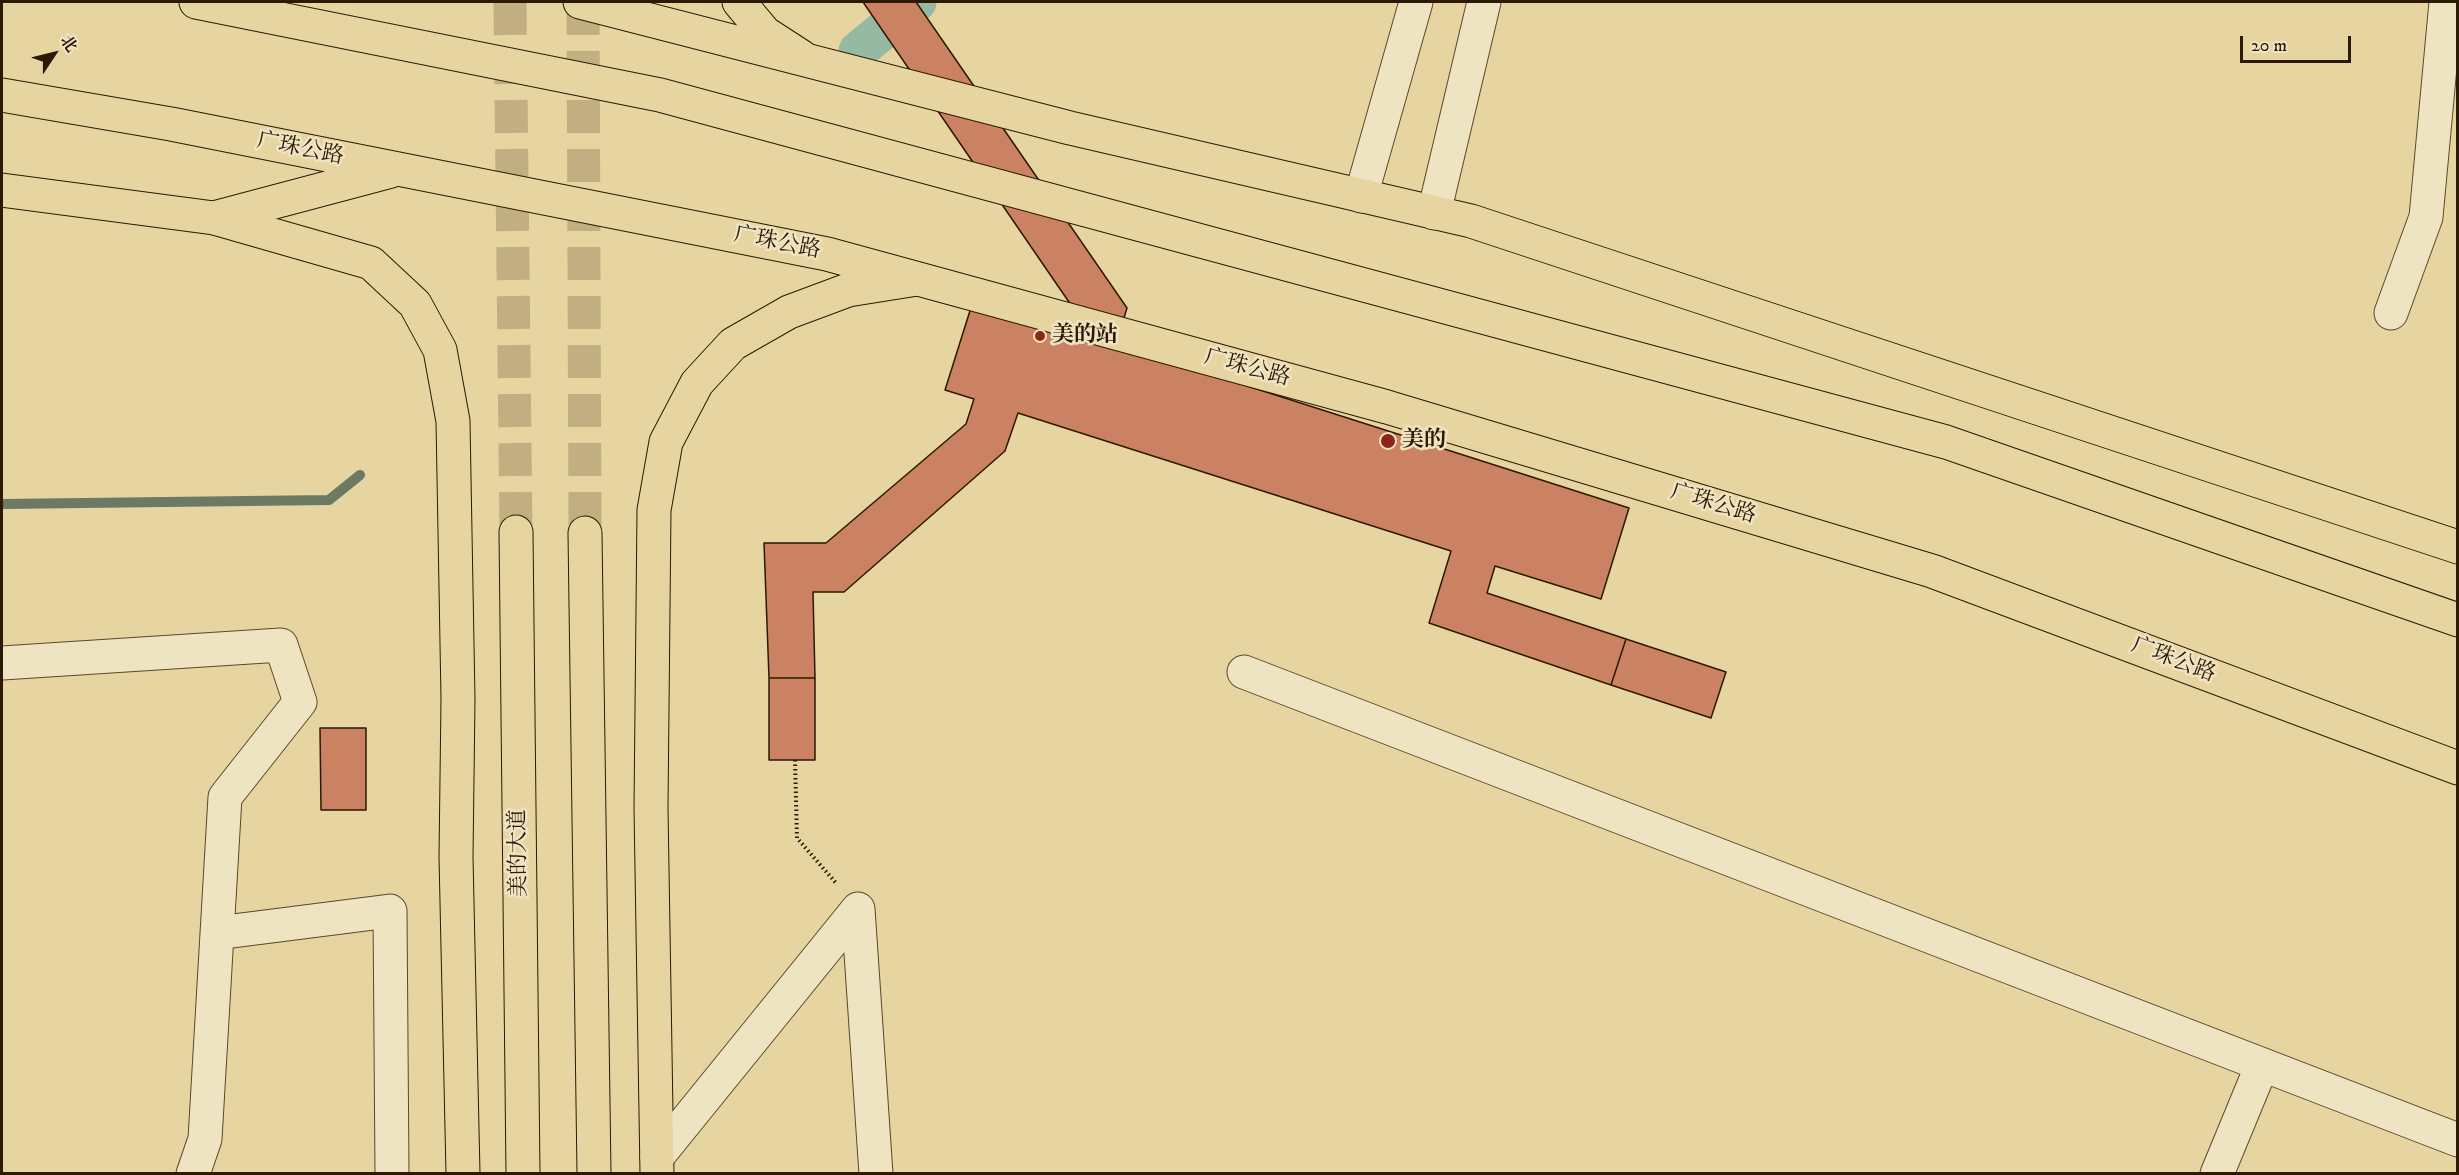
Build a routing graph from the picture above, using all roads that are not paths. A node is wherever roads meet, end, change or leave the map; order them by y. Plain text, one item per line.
1 (196, 2) edge
2 (580, 2) edge
3 (739, 2) edge
4 (1416, 2) edge
5 (1484, 2) edge
6 (2446, 2) edge
7 (809, 61) junction
8 (2, 95) edge
9 (397, 169) junction
10 (2, 190) edge
11 (1361, 196) junction
12 (1434, 213) junction
13 (214, 218) junction
14 (917, 279) junction
15 (2391, 313) dead end
16 (516, 532) tunnel mouth
17 (585, 533) tunnel mouth
18 (2457, 547) edge
19 (2457, 620) edge
20 (2, 663) edge
21 (1244, 672) dead end
22 (2457, 768) edge
23 (217, 933) junction
24 (2262, 1065) junction
25 (2457, 1140) edge
26 (657, 1165) edge
27 (193, 1173) edge
28 (392, 1173) edge
29 (463, 1173) edge
30 (524, 1173) edge
31 (594, 1173) edge
32 (876, 1173) edge
33 (2217, 1173) edge

1 - 19 main road
2 - 7 main road
3 - 7 main road
4 - 11 street
5 - 12 street
6 - 15 street
7 - 11 main road
8 - 9 main road, 广珠公路
9 - 13 main road
9 - 14 main road, 广珠公路
10 - 13 main road
11 - 12 main road
12 - 18 main road
13 - 29 main road
14 - 22 main road, 广珠公路
14 - 26 main road
16 - 30 main road, 美的大道
17 - 31 main road
20 - 23 street
21 - 24 street
23 - 27 street
23 - 28 street
24 - 25 street
24 - 33 street
26 - 32 street

